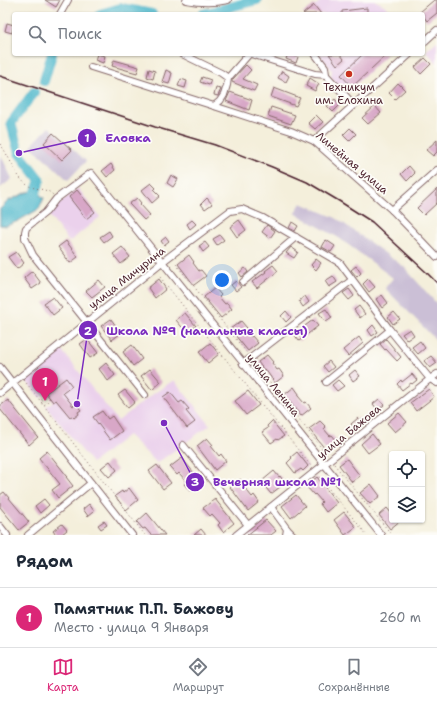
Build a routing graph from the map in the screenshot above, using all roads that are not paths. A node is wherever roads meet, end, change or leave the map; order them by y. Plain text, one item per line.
1 (68, 0) edge
2 (186, 0) edge
3 (228, 0) edge
4 (61, 12) edge
5 (437, 30) edge
6 (425, 41) edge
7 (186, 56) edge
8 (248, 56) edge
9 (256, 56) edge
10 (317, 56) edge
11 (408, 56) edge
12 (91, 67) dead end
13 (326, 75) junction
14 (228, 78) junction
15 (354, 105) junction
16 (214, 106) junction
17 (314, 141) junction
18 (437, 170) edge
19 (392, 210) junction
20 (296, 237) junction
21 (437, 257) edge
22 (162, 262) junction
23 (352, 280) junction
24 (243, 282) dead end
25 (87, 323) junction
26 (390, 330) junction
27 (243, 364) junction
28 (0, 367) edge
29 (437, 374) edge
30 (430, 379) junction
31 (326, 382) dead end
32 (13, 383) junction
33 (437, 383) edge
34 (0, 393) edge
35 (145, 395) dead end
36 (183, 445) dead end
37 (324, 465) junction
38 (91, 483) junction
39 (271, 508) junction
40 (248, 525) junction
41 (0, 526) edge
42 (287, 532) edge
43 (7, 535) edge
44 (28, 535) edge
45 (132, 535) edge
46 (236, 535) edge
47 (293, 535) edge
48 (380, 535) edge

1 - 4 street
2 - 3 street
5 - 6 street
7 - 14 street
8 - 14 street
9 - 13 street
10 - 13 street
11 - 15 street
12 - 16 street, Линейная улица
13 - 15 street
14 - 16 street
15 - 17 street
16 - 17 street, Линейная улица
17 - 19 street, Линейная улица
18 - 19 street
19 - 21 street, Линейная улица
20 - 22 street, улица Мичурина
20 - 23 street
20 - 24 street
22 - 25 street, улица Мичурина
22 - 25 street, улица Ленина
22 - 27 street, улица Ленина
23 - 26 street
23 - 27 street
25 - 32 street, улица Мичурина
25 - 35 street
26 - 30 street
26 - 31 street
27 - 37 street, улица Ленина
28 - 32 street
29 - 30 street, улица Бажова
30 - 33 street
30 - 37 street, улица Бажова
32 - 34 street, улица Мичурина
32 - 38 street
36 - 40 street
37 - 39 street, улица Бажова
37 - 48 street, улица Ленина
38 - 44 street
38 - 45 street
39 - 40 street, улица Бажова
39 - 42 street
40 - 46 street, улица Бажова
41 - 43 street
42 - 47 street

